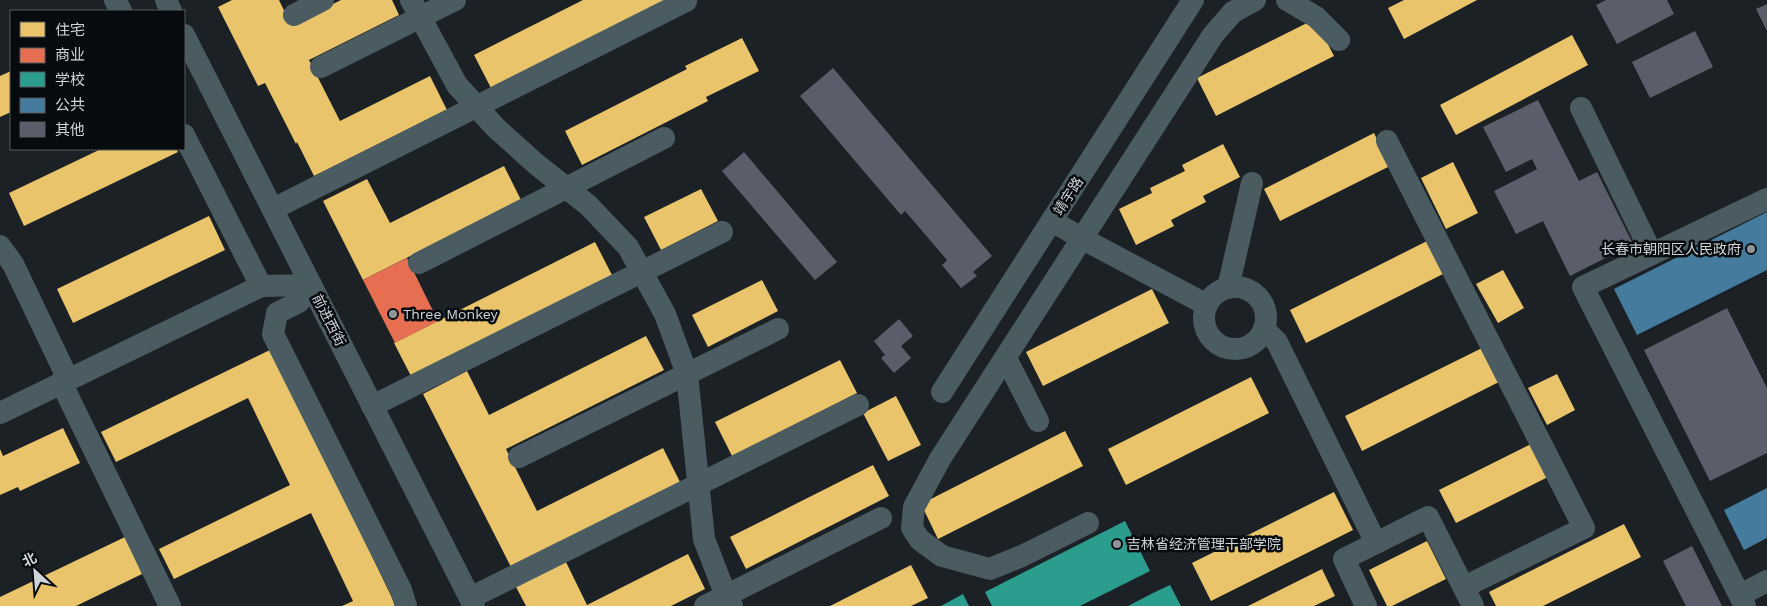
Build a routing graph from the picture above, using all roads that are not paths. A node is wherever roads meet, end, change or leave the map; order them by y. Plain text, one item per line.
1 (323, 0) edge
2 (455, 0) edge
3 (1193, 0) edge
4 (1255, 0) edge
5 (1288, 0) edge
6 (686, 1) edge
7 (415, 9) edge
8 (294, 15) dead end
9 (185, 38) edge
10 (1339, 40) dead end
11 (320, 67) dead end
12 (477, 107) junction
13 (1581, 108) dead end
14 (185, 136) edge
15 (664, 138) dead end
16 (1387, 141) dead end
17 (1252, 183) dead end
18 (566, 188) junction
19 (1767, 199) edge
20 (272, 210) junction
21 (1052, 221) junction
22 (722, 232) dead end
23 (1083, 239) junction
24 (0, 246) edge
25 (1652, 254) junction
26 (419, 264) dead end
27 (642, 272) junction
28 (311, 285) junction
29 (261, 286) junction
30 (1228, 288) junction
31 (1207, 305) junction
32 (778, 329) dead end
33 (1264, 329) junction
34 (1006, 358) junction
35 (687, 374) junction
36 (65, 381) junction
37 (942, 392) dead end
38 (858, 405) dead end
39 (372, 406) junction
40 (0, 413) edge
41 (1038, 421) dead end
42 (519, 457) dead end
43 (698, 484) junction
44 (881, 518) dead end
45 (1088, 523) dead end
46 (1376, 543) junction
47 (1767, 581) edge
48 (1468, 597) edge
49 (729, 601) edge
50 (1742, 601) edge
51 (472, 602) edge
52 (170, 606) edge
53 (406, 606) edge
54 (705, 606) edge
55 (1366, 606) edge

1 - 8 street
2 - 7 street
3 - 21 street, 靖宇路
4 - 23 street
5 - 10 street
6 - 12 street
7 - 11 street
7 - 12 street
9 - 20 street, 前进西街
12 - 18 street
12 - 20 street
13 - 25 street
14 - 29 street
15 - 18 street
16 - 48 street
17 - 30 street
18 - 26 street
18 - 27 street
19 - 25 street
20 - 28 street, 前进西街
21 - 23 street
21 - 37 street, 靖宇路
22 - 27 street
23 - 31 street
23 - 34 street
24 - 36 street
25 - 50 street
27 - 35 street
27 - 39 street
28 - 29 street
28 - 39 street, 前进西街
28 - 53 street
29 - 36 street
30 - 31 street
30 - 33 street
31 - 33 street
32 - 35 street
33 - 46 street
34 - 41 street
34 - 45 street
35 - 42 street
35 - 43 street
36 - 40 street
36 - 52 street
38 - 43 street
39 - 51 street, 前进西街
43 - 49 street
43 - 51 street
44 - 49 street
46 - 48 street
46 - 55 street
47 - 50 street
49 - 54 street

